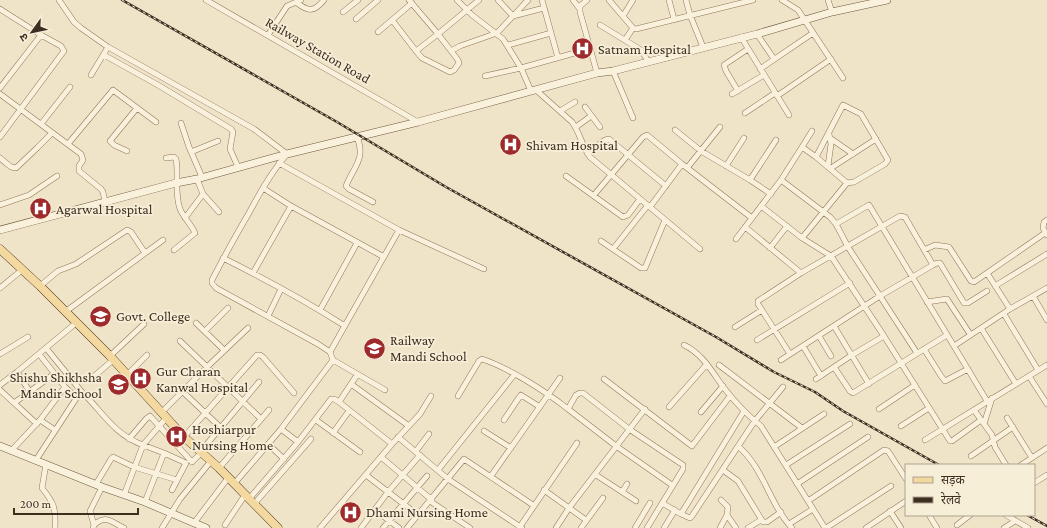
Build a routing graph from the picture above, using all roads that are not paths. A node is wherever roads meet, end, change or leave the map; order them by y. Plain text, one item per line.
1 (59, 0) edge
2 (208, 0) edge
3 (324, 0) edge
4 (358, 0) edge
5 (457, 0) edge
6 (479, 0) edge
7 (498, 0) edge
8 (528, 0) edge
9 (542, 0) edge
10 (573, 0) edge
11 (587, 0) edge
12 (610, 0) edge
13 (633, 0) edge
14 (669, 0) edge
15 (686, 0) edge
16 (753, 0) edge
17 (782, 0) edge
18 (828, 0) edge
19 (884, 0) edge
20 (299, 1) edge
21 (375, 1) edge
22 (289, 2) edge
23 (411, 2) edge
24 (544, 8) junction
25 (579, 8) junction
26 (0, 9) edge
27 (467, 11) junction
28 (343, 12) dead end
29 (832, 12) junction
30 (690, 15) junction
31 (513, 16) junction
32 (623, 16) junction
33 (356, 18) dead end
34 (674, 19) junction
35 (392, 20) junction
36 (805, 20) junction
37 (600, 24) dead end
38 (633, 28) junction
39 (378, 32) dead end
40 (497, 33) junction
41 (551, 33) junction
42 (813, 33) junction
43 (438, 34) junction
44 (757, 34) junction
45 (41, 35) junction
46 (268, 35) junction
47 (741, 38) junction
48 (624, 40) junction
49 (508, 45) junction
50 (108, 47) junction
51 (702, 47) junction
52 (589, 49) junction
53 (748, 49) junction
54 (416, 51) junction
55 (451, 51) junction
56 (104, 55) junction
57 (558, 58) junction
58 (774, 58) junction
59 (831, 60) junction
60 (648, 61) junction
61 (521, 68) junction
62 (760, 69) junction
63 (613, 71) junction
64 (597, 73) junction
65 (91, 75) dead end
66 (764, 75) junction
67 (485, 76) dead end
68 (843, 78) dead end
69 (70, 87) dead end
70 (0, 88) edge
71 (534, 91) junction
72 (738, 91) junction
73 (0, 94) edge
74 (732, 94) dead end
75 (776, 94) junction
76 (575, 102) dead end
77 (137, 108) junction
78 (584, 108) dead end
79 (20, 109) junction
80 (560, 111) junction
81 (745, 113) dead end
82 (789, 115) dead end
83 (591, 116) junction
84 (633, 118) dead end
85 (156, 122) dead end
86 (418, 122) junction
87 (181, 123) dead end
88 (41, 124) junction
89 (576, 126) junction
90 (600, 127) dead end
91 (720, 127) dead end
92 (675, 130) dead end
93 (812, 131) dead end
94 (52, 132) junction
95 (829, 136) junction
96 (0, 137) edge
97 (357, 137) junction
98 (744, 138) dead end
99 (876, 139) junction
100 (776, 140) dead end
101 (218, 141) dead end
102 (68, 144) junction
103 (802, 147) junction
104 (127, 151) dead end
105 (701, 151) junction
106 (191, 152) junction
107 (587, 153) junction
108 (287, 154) junction
109 (629, 154) junction
110 (853, 154) junction
111 (816, 157) junction
112 (0, 158) edge
113 (166, 158) dead end
114 (279, 163) junction
115 (682, 164) junction
116 (726, 166) junction
117 (238, 167) junction
118 (829, 167) junction
119 (687, 168) junction
120 (612, 175) junction
121 (57, 176) dead end
122 (566, 176) dead end
123 (199, 178) junction
124 (750, 180) junction
125 (780, 180) junction
126 (176, 183) junction
127 (847, 183) junction
128 (666, 186) junction
129 (263, 188) junction
130 (203, 194) junction
131 (771, 194) junction
132 (594, 195) junction
133 (640, 199) junction
134 (106, 202) junction
135 (373, 202) dead end
136 (0, 205) edge
137 (291, 206) junction
138 (649, 206) junction
139 (761, 206) junction
140 (219, 212) dead end
141 (822, 212) junction
142 (185, 218) junction
143 (752, 218) junction
144 (665, 220) junction
145 (1047, 220) edge
146 (836, 224) junction
147 (787, 226) junction
148 (882, 226) junction
149 (745, 227) junction
150 (0, 230) edge
151 (399, 230) junction
152 (1046, 234) edge
153 (802, 238) junction
154 (736, 239) dead end
155 (163, 240) dead end
156 (601, 241) dead end
157 (357, 243) junction
158 (848, 246) junction
159 (613, 248) junction
160 (770, 248) junction
161 (0, 249) edge
162 (700, 249) dead end
163 (174, 250) dead end
164 (924, 250) junction
165 (145, 253) junction
166 (1047, 254) edge
167 (832, 256) junction
168 (384, 257) junction
169 (223, 258) junction
170 (933, 266) junction
171 (484, 269) dead end
172 (22, 270) junction
173 (253, 273) junction
174 (801, 273) junction
175 (987, 273) junction
176 (912, 278) junction
177 (850, 283) junction
178 (40, 286) junction
179 (995, 286) junction
180 (0, 288) edge
181 (1047, 288) edge
182 (281, 289) junction
183 (987, 291) dead end
184 (880, 296) junction
185 (1033, 296) junction
186 (927, 302) junction
187 (864, 307) junction
188 (228, 308) dead end
189 (1010, 309) junction
190 (320, 310) junction
191 (762, 310) junction
192 (65, 312) junction
193 (1004, 314) junction
194 (268, 316) junction
195 (1047, 320) edge
196 (76, 323) junction
197 (196, 323) dead end
198 (144, 324) dead end
199 (345, 326) junction
200 (834, 326) junction
201 (736, 327) dead end
202 (248, 328) dead end
203 (981, 328) junction
204 (774, 329) junction
205 (205, 331) junction
206 (970, 334) junction
207 (947, 335) junction
208 (818, 336) junction
209 (884, 336) junction
210 (28, 337) dead end
211 (757, 340) dead end
212 (180, 341) dead end
213 (684, 345) dead end
214 (803, 346) junction
215 (954, 346) junction
216 (46, 348) junction
217 (924, 349) junction
218 (224, 350) junction
219 (1, 352) edge
220 (330, 352) junction
221 (917, 353) junction
222 (40, 354) junction
223 (790, 354) junction
224 (146, 355) dead end
225 (852, 355) junction
226 (831, 356) dead end
227 (111, 358) junction
228 (333, 360) junction
229 (781, 360) dead end
230 (707, 364) junction
231 (901, 364) junction
232 (719, 365) dead end
233 (1047, 365) edge
234 (207, 367) junction
235 (834, 367) junction
236 (968, 369) junction
237 (1038, 370) junction
238 (18, 372) junction
239 (54, 374) junction
240 (514, 374) junction
241 (358, 375) junction
242 (127, 376) junction
243 (1029, 376) junction
244 (560, 378) dead end
245 (91, 379) dead end
246 (604, 379) dead end
247 (259, 382) dead end
248 (351, 384) junction
249 (869, 384) junction
250 (1016, 384) junction
251 (0, 385) edge
252 (915, 385) junction
253 (723, 386) junction
254 (228, 387) junction
255 (783, 387) dead end
256 (65, 388) junction
257 (0, 390) edge
258 (385, 390) dead end
259 (81, 391) junction
260 (182, 391) junction
261 (30, 392) junction
262 (294, 393) dead end
263 (549, 395) junction
264 (431, 396) dead end
265 (458, 396) dead end
266 (730, 396) junction
267 (76, 397) junction
268 (990, 399) junction
269 (243, 402) junction
270 (339, 402) junction
271 (14, 403) junction
272 (770, 403) junction
273 (1047, 404) edge
274 (540, 407) junction
275 (669, 407) dead end
276 (929, 408) junction
277 (568, 409) junction
278 (645, 409) junction
279 (879, 409) dead end
280 (269, 410) dead end
281 (974, 410) junction
282 (349, 411) junction
283 (744, 411) junction
284 (701, 412) dead end
285 (205, 414) junction
286 (824, 414) dead end
287 (165, 415) junction
288 (1007, 418) dead end
289 (261, 419) junction
290 (316, 420) junction
291 (504, 420) dead end
292 (39, 422) junction
293 (754, 422) junction
294 (983, 422) junction
295 (850, 424) dead end
296 (159, 426) junction
297 (409, 426) junction
298 (902, 426) dead end
299 (220, 427) junction
300 (1013, 427) junction
301 (802, 428) junction
302 (281, 429) junction
303 (629, 429) junction
304 (942, 429) junction
305 (55, 430) junction
306 (484, 431) dead end
307 (333, 433) junction
308 (429, 434) dead end
309 (184, 436) junction
310 (398, 437) junction
311 (868, 437) dead end
312 (129, 439) junction
313 (311, 439) dead end
314 (925, 440) dead end
315 (994, 441) junction
316 (298, 442) junction
317 (576, 443) dead end
318 (268, 444) junction
319 (392, 444) junction
320 (143, 445) junction
321 (0, 446) edge
322 (616, 446) junction
323 (739, 447) junction
324 (774, 447) junction
325 (511, 448) junction
326 (1047, 448) edge
327 (12, 451) junction
328 (201, 452) junction
329 (360, 452) dead end
330 (164, 453) junction
331 (418, 453) junction
332 (971, 456) dead end
333 (380, 458) junction
334 (1032, 458) junction
335 (284, 459) junction
336 (36, 460) junction
337 (211, 461) junction
338 (186, 462) junction
339 (192, 462) junction
340 (46, 464) junction
341 (1005, 464) edge
342 (1023, 464) edge
343 (134, 466) junction
344 (786, 466) junction
345 (218, 468) junction
346 (438, 470) junction
347 (724, 470) junction
348 (156, 473) junction
349 (366, 475) junction
350 (596, 475) junction
351 (402, 476) junction
352 (427, 476) dead end
353 (491, 476) junction
354 (1047, 476) edge
355 (905, 477) edge
356 (448, 479) junction
357 (177, 480) junction
358 (231, 481) junction
359 (1035, 482) edge
360 (627, 484) dead end
361 (797, 484) junction
362 (672, 485) junction
363 (99, 486) junction
364 (891, 486) dead end
365 (417, 488) junction
366 (172, 490) dead end
367 (544, 490) junction
368 (388, 492) junction
369 (622, 492) junction
370 (124, 495) junction
371 (603, 498) dead end
372 (249, 499) junction
373 (721, 500) dead end
374 (431, 501) junction
375 (636, 501) dead end
376 (145, 502) junction
377 (808, 502) junction
378 (905, 502) edge
379 (650, 503) dead end
380 (662, 503) junction
381 (403, 504) junction
382 (533, 505) junction
383 (570, 508) junction
384 (813, 509) junction
385 (375, 510) junction
386 (675, 510) junction
387 (890, 511) junction
388 (781, 512) junction
389 (171, 514) junction
390 (681, 514) junction
391 (727, 514) junction
392 (418, 515) junction
393 (930, 516) edge
394 (969, 516) edge
395 (1007, 516) edge
396 (389, 520) junction
397 (586, 520) junction
398 (761, 520) junction
399 (1014, 521) junction
400 (194, 523) junction
401 (225, 525) dead end
402 (957, 525) dead end
403 (93, 526) edge
404 (790, 526) edge
405 (520, 527) edge
406 (55, 528) edge
407 (124, 528) edge
408 (162, 528) edge
409 (206, 528) edge
410 (278, 528) edge
411 (320, 528) edge
412 (361, 528) edge
413 (383, 528) edge
414 (399, 528) edge
415 (407, 528) edge
416 (470, 528) edge
417 (556, 528) edge
418 (581, 528) edge
419 (635, 528) edge
420 (647, 528) edge
421 (664, 528) edge
422 (720, 528) edge
423 (736, 528) edge
424 (748, 528) edge
425 (826, 528) edge
426 (867, 528) edge
427 (900, 528) edge
428 (937, 528) edge
429 (1004, 528) edge
430 (1017, 528) edge
431 (1028, 528) edge

1 - 50 street
2 - 46 street, Railway Station Road
3 - 20 street
4 - 28 street
5 - 27 street
6 - 27 street
7 - 31 street
8 - 31 street
9 - 24 street
10 - 25 street
11 - 25 street
12 - 32 street
13 - 32 street
14 - 34 street
15 - 30 street
16 - 30 street
17 - 36 street
18 - 29 street
19 - 29 main road
20 - 22 street
21 - 33 street
22 - 46 street
23 - 35 street
23 - 43 street
24 - 31 street
24 - 41 street
25 - 52 street
26 - 45 street
27 - 40 street
27 - 43 street
29 - 36 main road
30 - 34 street
30 - 51 street
31 - 40 street
32 - 38 street
34 - 38 street
35 - 39 street
35 - 54 street
36 - 42 street
36 - 44 main road
37 - 48 street
38 - 48 street
40 - 49 street
40 - 55 street
41 - 49 street
41 - 57 street
42 - 58 street
42 - 59 street
43 - 54 street
43 - 55 street
44 - 47 main road
44 - 58 street
45 - 70 street
45 - 79 street
46 - 86 street, Railway Station Road
47 - 51 main road
47 - 53 street
48 - 60 street
49 - 61 street
50 - 56 street
50 - 108 street
51 - 60 main road
52 - 57 street
52 - 64 street
53 - 62 street
53 - 72 street
54 - 55 street
56 - 65 street
56 - 117 street
57 - 61 street
58 - 62 street
59 - 68 street
59 - 75 street
60 - 63 main road
61 - 67 street
61 - 71 street
62 - 66 street
63 - 64 main road
63 - 84 street
64 - 71 main road
66 - 72 street
66 - 75 street
69 - 88 street
71 - 80 street
71 - 86 main road
72 - 74 street
73 - 79 street
75 - 81 street
75 - 82 street
76 - 80 street
77 - 85 street
77 - 102 street
77 - 104 street
78 - 83 street
79 - 88 street
79 - 96 street
80 - 89 street
83 - 89 street
83 - 90 street
86 - 97 main road
87 - 106 street
88 - 94 street
89 - 107 street
91 - 105 street
92 - 105 street
93 - 103 street
94 - 102 street
94 - 112 street
95 - 99 street
95 - 110 street
95 - 111 street
95 - 118 street
97 - 108 main road
97 - 135 street
98 - 116 street
99 - 110 street
99 - 127 street
100 - 124 street
101 - 106 street
102 - 134 street
103 - 111 street
103 - 125 street
105 - 116 street
105 - 119 street
106 - 123 street
107 - 109 street
107 - 120 street
108 - 114 street
108 - 117 main road
109 - 115 street
109 - 120 street
109 - 128 street
110 - 118 street
111 - 118 street
113 - 126 street
114 - 129 street
114 - 151 street
115 - 119 street
115 - 128 street
116 - 124 street
117 - 123 main road
118 - 127 street
119 - 143 street
120 - 132 street
120 - 133 street
121 - 136 street
122 - 132 street
123 - 126 main road
123 - 130 street
124 - 131 street
125 - 131 street
125 - 141 street
126 - 134 main road
126 - 142 street
127 - 141 street
128 - 138 street
129 - 137 street
129 - 169 street
130 - 140 street
130 - 142 street
131 - 139 street
132 - 133 street
133 - 138 street
134 - 150 main road
137 - 157 street
137 - 173 street
138 - 144 street
138 - 159 street
139 - 143 street
139 - 147 street
141 - 146 street
141 - 153 street
142 - 163 street
143 - 149 street
144 - 159 street
144 - 162 street
145 - 152 street
146 - 148 street
146 - 158 street
147 - 153 street
147 - 160 street
148 - 158 street
148 - 164 street
148 - 176 street
149 - 154 street
149 - 160 street
151 - 168 street
151 - 171 street
152 - 175 street
153 - 167 street
155 - 165 street
156 - 159 street
157 - 168 street
157 - 190 street
158 - 167 street
158 - 184 street
160 - 174 street
161 - 172 main road
164 - 170 street
164 - 175 street
165 - 178 street
165 - 192 street
166 - 179 street
167 - 174 street
167 - 177 street
168 - 199 street
169 - 173 street
169 - 194 street
170 - 176 street
170 - 183 street
172 - 178 main road
172 - 180 street
173 - 182 street
174 - 191 street
175 - 179 street
176 - 184 street
176 - 186 street
177 - 187 street
177 - 204 street
178 - 192 main road
179 - 189 street
181 - 185 street
182 - 190 street
182 - 194 street
184 - 187 street
184 - 221 street
185 - 189 street
185 - 195 street
186 - 206 street
186 - 207 street
187 - 200 street
187 - 209 street
188 - 205 street
189 - 193 street
190 - 199 street
191 - 201 street
191 - 204 street
192 - 196 main road
193 - 203 street
193 - 237 street
194 - 220 street
196 - 216 street
196 - 227 main road
197 - 205 street
198 - 227 street
199 - 220 street
200 - 208 street
200 - 225 street
202 - 218 street
203 - 206 street
203 - 250 street
204 - 211 street
204 - 223 street
205 - 218 street
206 - 215 street
207 - 215 street
207 - 217 street
208 - 214 street
208 - 226 street
209 - 225 street
209 - 231 street
210 - 219 street
212 - 234 street
213 - 230 street
214 - 223 street
214 - 235 street
215 - 236 street
216 - 222 street
216 - 259 street
217 - 221 street
217 - 236 street
218 - 234 street
220 - 228 street
221 - 231 street
222 - 238 street
222 - 239 street
223 - 229 street
224 - 242 street
225 - 235 street
225 - 249 street
227 - 242 main road
227 - 245 street
228 - 241 street
228 - 302 street
230 - 253 street
230 - 275 street
231 - 249 street
231 - 252 street
232 - 272 street
233 - 237 street
234 - 254 street
234 - 260 street
235 - 249 street
236 - 268 street
237 - 243 street
238 - 251 street
238 - 261 street
239 - 256 street
239 - 261 street
240 - 263 street
240 - 265 street
240 - 346 street
241 - 248 street
241 - 258 street
242 - 287 main road
243 - 250 street
243 - 273 street
244 - 263 street
246 - 278 street
247 - 269 street
248 - 270 street
248 - 297 street
250 - 268 street
252 - 276 street
252 - 279 street
253 - 266 street
253 - 284 street
254 - 262 street
254 - 269 street
254 - 285 street
255 - 272 street
256 - 267 street
256 - 292 street
257 - 271 street
259 - 267 street
259 - 312 street
260 - 285 street
260 - 287 street
261 - 271 street
263 - 274 street
263 - 277 street
264 - 297 street
266 - 278 street
266 - 283 street
267 - 305 street
268 - 281 street
268 - 294 street
269 - 289 street
269 - 299 street
270 - 282 street
270 - 290 street
271 - 292 street
272 - 293 street
272 - 301 street
274 - 291 street
274 - 325 street
276 - 298 street
276 - 304 street
277 - 303 street
277 - 322 street
278 - 303 street
280 - 289 street
281 - 294 street
281 - 304 street
282 - 307 street
282 - 319 street
283 - 293 street
283 - 390 street
285 - 299 street
285 - 309 street
286 - 301 street
287 - 296 street
287 - 309 main road
288 - 300 street
289 - 345 street
290 - 307 street
290 - 316 street
292 - 305 street
292 - 327 street
293 - 323 street
293 - 324 street
294 - 304 street
294 - 315 street
295 - 344 street
296 - 312 street
296 - 320 street
296 - 339 street
297 - 310 street
299 - 328 street
300 - 315 street
300 - 334 street
301 - 324 street
302 - 316 street
302 - 318 street
303 - 322 street
303 - 362 street
304 - 314 street
305 - 336 street
306 - 325 street
307 - 329 street
308 - 331 street
309 - 328 main road
310 - 319 street
310 - 331 street
311 - 361 street
312 - 320 street
313 - 372 street
315 - 332 street
315 - 341 street
316 - 335 street
317 - 367 street
318 - 335 street
318 - 358 street
319 - 333 street
320 - 330 street
320 - 343 street
321 - 327 main road
322 - 350 street
322 - 362 street
323 - 347 street
323 - 388 street
324 - 344 street
325 - 353 street
326 - 334 street
327 - 336 main road
328 - 337 main road
328 - 339 street
330 - 338 street
330 - 348 street
331 - 346 street
331 - 351 street
333 - 349 street
333 - 351 street
334 - 342 street
335 - 372 street
336 - 340 main road
337 - 345 main road
337 - 389 street
338 - 339 street
338 - 357 street
340 - 363 main road
340 - 406 street
343 - 348 street
343 - 363 street
343 - 370 street
344 - 361 street
345 - 358 main road
346 - 356 street
347 - 390 street
347 - 398 street
348 - 357 street
348 - 376 street
349 - 368 street
349 - 411 street
350 - 369 street
350 - 383 street
351 - 365 street
351 - 368 street
352 - 365 street
353 - 356 street
353 - 382 street
354 - 359 street
355 - 377 street
356 - 374 street
356 - 405 street
357 - 366 street
358 - 372 main road
358 - 400 street
360 - 369 street
361 - 377 street
362 - 380 street
363 - 370 main road
363 - 403 street
364 - 425 street
365 - 374 street
365 - 381 street
367 - 382 street
367 - 383 street
368 - 381 street
368 - 385 street
369 - 375 street
370 - 376 main road
371 - 397 street
372 - 401 street
372 - 410 main road
373 - 391 street
374 - 392 street
374 - 416 street
376 - 389 main road
377 - 384 street
378 - 387 street
379 - 419 street
380 - 386 street
380 - 420 street
381 - 392 street
381 - 396 street
382 - 405 street
383 - 397 street
383 - 417 street
384 - 404 street
384 - 425 street
385 - 396 street
385 - 412 street
386 - 390 street
386 - 421 street
387 - 426 street
387 - 427 street
388 - 398 street
388 - 404 street
389 - 400 main road
389 - 408 street
391 - 422 street
391 - 423 street
392 - 415 street
393 - 428 street
394 - 402 street
395 - 399 street
396 - 413 street
396 - 414 street
397 - 418 street
398 - 424 street
399 - 429 street
399 - 430 street
399 - 431 street
400 - 409 main road
403 - 407 street

